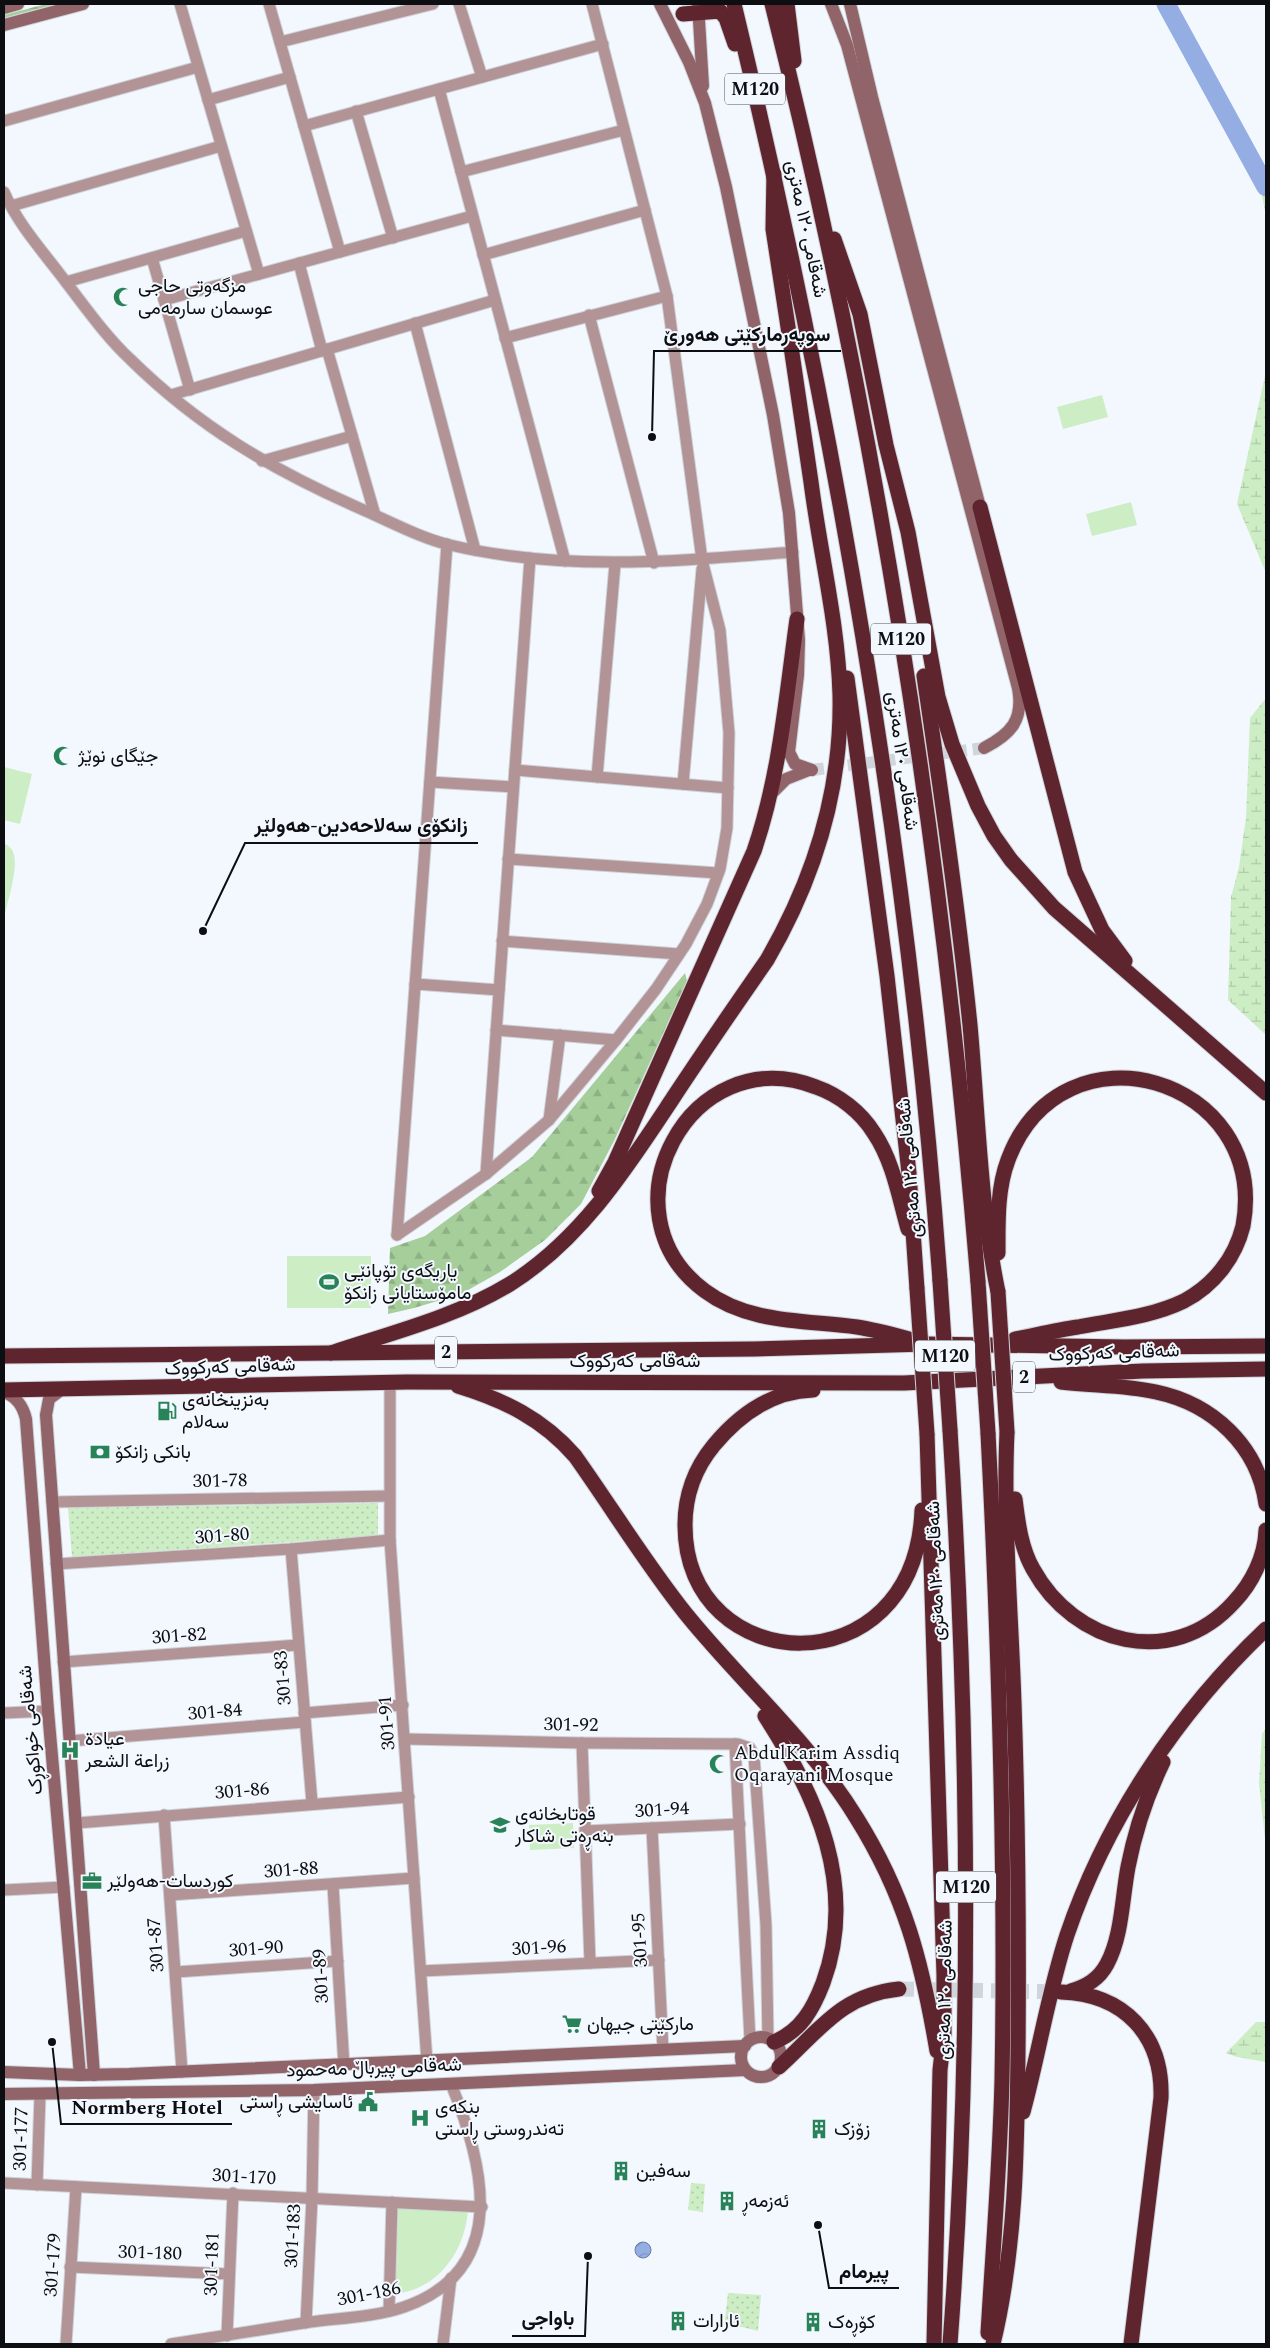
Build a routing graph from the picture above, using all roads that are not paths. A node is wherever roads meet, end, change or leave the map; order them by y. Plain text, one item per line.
1 (18, 4) edge
2 (83, 4) edge
3 (180, 4) edge
4 (269, 4) edge
5 (434, 4) edge
6 (459, 4) edge
7 (592, 4) edge
8 (734, 4) edge
9 (772, 4) edge
10 (788, 4) edge
11 (831, 4) edge
12 (850, 4) edge
13 (661, 5) edge
14 (4, 8) edge
15 (701, 11) edge
16 (683, 14) joint
17 (4, 25) edge
18 (280, 42) junction
19 (603, 44) junction
20 (198, 67) junction
21 (290, 77) junction
22 (482, 77) junction
23 (438, 89) junction
24 (208, 100) junction
25 (796, 100) junction
26 (758, 102) junction
27 (705, 103) junction
28 (356, 111) junction
29 (4, 121) edge
30 (304, 126) junction
31 (624, 130) junction
32 (222, 146) junction
33 (461, 172) junction
34 (774, 174) junction
35 (813, 178) junction
36 (4, 192) edge
37 (11, 206) junction
38 (645, 210) junction
39 (472, 216) junction
40 (246, 231) junction
41 (393, 238) junction
42 (340, 252) junction
43 (483, 255) junction
44 (152, 258) junction
45 (299, 263) junction
46 (258, 274) junction
47 (66, 282) junction
48 (667, 296) junction
49 (164, 300) junction
50 (495, 300) junction
51 (589, 315) junction
52 (415, 323) junction
53 (505, 338) junction
54 (324, 350) junction
55 (190, 390) junction
56 (171, 395) junction
57 (805, 431) junction
58 (352, 436) junction
59 (886, 445) junction
60 (262, 461) junction
61 (980, 507) joint
62 (375, 515) junction
63 (447, 544) junction
64 (475, 550) junction
65 (793, 552) junction
66 (530, 558) junction
67 (702, 560) junction
68 (565, 561) junction
69 (654, 563) junction
70 (615, 564) junction
71 (797, 619) junction
72 (984, 748) tunnel mouth
73 (514, 770) junction
74 (598, 777) junction
75 (430, 782) junction
76 (683, 784) junction
77 (514, 787) junction
78 (728, 788) junction
79 (771, 794) junction
80 (508, 859) junction
81 (718, 873) junction
82 (502, 941) junction
83 (679, 954) junction
84 (415, 984) junction
85 (499, 990) junction
86 (1162, 1000) junction
87 (496, 1030) junction
88 (560, 1035) junction
89 (616, 1040) junction
90 (1266, 1093) edge
91 (549, 1120) junction
92 (486, 1174) junction
93 (574, 1230) junction
94 (913, 1246) junction
95 (998, 1292) junction
96 (926, 1344) junction
97 (987, 1345) junction
98 (1266, 1346) edge
99 (331, 1352) junction
100 (4, 1356) edge
101 (1266, 1369) edge
102 (987, 1379) junction
103 (390, 1382) junction
104 (442, 1382) junction
105 (904, 1383) junction
106 (61, 1390) junction
107 (4, 1391) edge
108 (1007, 1432) junction
109 (926, 1434) junction
110 (389, 1496) junction
111 (52, 1502) junction
112 (1266, 1504) edge
113 (1266, 1530) edge
114 (390, 1540) junction
115 (290, 1549) junction
116 (56, 1564) junction
117 (1266, 1629) edge
118 (710, 1643) junction
119 (298, 1645) junction
120 (63, 1662) junction
121 (403, 1705) junction
122 (48, 1712) junction
123 (4, 1713) edge
124 (304, 1718) junction
125 (1184, 1721) junction
126 (406, 1739) junction
127 (68, 1741) junction
128 (582, 1744) junction
129 (735, 1744) junction
130 (409, 1797) junction
131 (312, 1803) junction
132 (164, 1815) junction
133 (77, 1823) junction
134 (740, 1824) junction
135 (652, 1828) junction
136 (585, 1831) junction
137 (414, 1878) junction
138 (333, 1885) junction
139 (64, 1886) junction
140 (4, 1890) edge
141 (170, 1895) junction
142 (659, 1960) junction
143 (338, 1961) junction
144 (590, 1963) junction
145 (176, 1972) junction
146 (421, 1972) junction
147 (900, 1989) tunnel mouth
148 (771, 2040) junction
149 (747, 2043) junction
150 (664, 2050) junction
151 (92, 2051) junction
152 (79, 2052) junction
153 (427, 2062) junction
154 (344, 2066) junction
155 (779, 2067) junction
156 (746, 2070) junction
157 (940, 2070) junction
158 (4, 2072) edge
159 (182, 2072) junction
160 (80, 2075) junction
161 (94, 2075) junction
162 (451, 2084) junction
163 (314, 2090) junction
164 (4, 2094) edge
165 (40, 2095) junction
166 (1017, 2135) junction
167 (4, 2183) edge
168 (37, 2185) junction
169 (76, 2187) junction
170 (233, 2193) junction
171 (312, 2198) junction
172 (392, 2202) junction
173 (482, 2207) junction
174 (70, 2267) junction
175 (229, 2274) junction
176 (451, 2278) junction
177 (389, 2311) junction
178 (306, 2323) junction
179 (227, 2336) junction
180 (66, 2344) edge
181 (171, 2344) edge
182 (442, 2344) edge
183 (934, 2344) edge
184 (950, 2344) edge
185 (988, 2344) edge
186 (993, 2344) edge
187 (1131, 2344) edge

1 - 14 main road
2 - 17 main road
3 - 20 street
4 - 18 street
5 - 18 street
6 - 22 street
7 - 19 street
8 - 26 highway, شەقامی ١٢٠ مەتری / M120
9 - 25 highway, شەقامی ١٢٠ مەتری / M120
10 - 25 highway
11 - 72 main road
12 - 61 main road
13 - 16 main road
13 - 27 main road
15 - 16 highway
15 - 26 highway
15 - 27 main road
18 - 21 street
19 - 22 street
19 - 31 street
20 - 24 street
20 - 29 street
21 - 24 street
21 - 30 street
22 - 23 street
23 - 28 street
23 - 33 street
24 - 32 street
25 - 35 highway, شەقامی ١٢٠ مەتری / M120
26 - 34 highway, شەقامی ١٢٠ مەتری / M120
27 - 65 main road
28 - 30 street
28 - 41 street
30 - 42 street
31 - 33 street
31 - 38 street
32 - 37 street
32 - 40 street
33 - 39 street
34 - 57 highway
34 - 184 highway, شەقامی ١٢٠ مەتری / M120, bridge
35 - 59 highway
35 - 185 highway, شەقامی ١٢٠ مەتری / M120, bridge
36 - 37 street
37 - 47 street
38 - 43 street
38 - 48 street
39 - 41 street
39 - 43 street
40 - 44 street
40 - 46 street
41 - 42 street
42 - 45 street
43 - 50 street
44 - 47 street
44 - 49 street
45 - 46 street
45 - 54 street
46 - 49 street
47 - 56 street
48 - 51 street
48 - 67 street
49 - 55 street
50 - 52 street
50 - 53 street
51 - 53 street
51 - 69 street
52 - 54 street
52 - 64 street
53 - 68 street
54 - 55 street
54 - 58 street
55 - 56 street
56 - 60 street
57 - 93 highway
57 - 94 highway
58 - 60 street
58 - 62 street
59 - 86 highway
59 - 95 highway
60 - 62 street
61 - 86 highway
62 - 63 street
63 - 64 street
63 - 75 street
64 - 66 street
65 - 67 street
65 - 71 main road
66 - 68 street
66 - 73 street
67 - 69 street
67 - 76 street
67 - 78 street
68 - 70 street
69 - 70 street
70 - 74 street
71 - 79 highway
71 - 79 main road
73 - 74 street
73 - 77 street
74 - 76 street
75 - 77 street
75 - 84 street
76 - 78 street
77 - 80 street
78 - 81 street
79 - 93 highway
80 - 81 street
80 - 82 street
81 - 83 street
82 - 83 street
82 - 85 street
83 - 89 street
84 - 85 street
84 - 92 street
85 - 87 street
86 - 90 highway
87 - 88 street
87 - 92 street
88 - 89 street
88 - 91 street
89 - 91 street
91 - 92 street
93 - 99 highway
94 - 96 highway
94 - 109 highway, bridge
95 - 97 highway
95 - 108 highway, bridge
96 - 97 highway, شەقامی کەرکووک / 2
96 - 99 highway, شەقامی کەرکووک / 2
97 - 98 highway, شەقامی کەرکووک / 2
99 - 100 highway, شەقامی کەرکووک / 2
101 - 102 highway, شەقامی کەرکووک / 2
102 - 105 highway, شەقامی کەرکووک / 2
102 - 112 highway
103 - 104 highway, شەقامی کەرکووک / 2
103 - 106 highway, شەقامی کەرکووک / 2
103 - 110 street, 301-91
104 - 105 highway, شەقامی کەرکووک / 2
104 - 118 highway
105 - 109 highway
106 - 107 highway, شەقامی کەرکووک / 2
106 - 111 main road, شەقامی خواکوڕک
107 - 122 main road, شەقامی خواکوڕک
108 - 113 highway
108 - 166 highway
109 - 157 highway
110 - 111 street, 301-78
110 - 114 street, 301-91
111 - 116 main road, شەقامی خواکوڕک
114 - 115 street, 301-80
114 - 121 street, 301-91
115 - 116 street, 301-80
115 - 119 street, 301-83
116 - 120 main road, شەقامی خواکوڕک
117 - 125 highway
118 - 148 highway
118 - 157 highway
119 - 120 street, 301-82
119 - 124 street, 301-83
120 - 127 main road, شەقامی خواکوڕک
121 - 124 street, 301-84
121 - 126 street, 301-91
122 - 123 street
122 - 139 main road, شەقامی خواکوڕک
124 - 127 street, 301-84
124 - 131 street, 301-83
125 - 166 highway
125 - 187 highway
126 - 128 street, 301-92
126 - 130 street, 301-91
127 - 133 main road, شەقامی خواکوڕک
128 - 129 street, 301-92
128 - 136 street
129 - 134 street
129 - 148 street
130 - 131 street, 301-86
130 - 137 street, 301-91
131 - 132 street, 301-86
132 - 133 street, 301-86
132 - 141 street, 301-87
133 - 151 main road, شەقامی خواکوڕک
134 - 135 street, 301-94
134 - 149 street
135 - 136 street, 301-94
135 - 142 street, 301-95
136 - 144 street
137 - 138 street, 301-88
137 - 146 street, 301-91
138 - 141 street, 301-88
138 - 143 street, 301-89
139 - 140 street
139 - 152 main road, شەقامی خواکوڕک
141 - 145 street, 301-87
142 - 144 street, 301-96
142 - 150 street, 301-95
143 - 145 street, 301-90
143 - 154 street, 301-89
144 - 146 street, 301-96
145 - 159 street, 301-87
146 - 153 street, 301-91
147 - 155 highway
148 - 149 main road, شەقامی پیرباڵ مەحمود
148 - 155 main road
149 - 150 main road, شەقامی پیرباڵ مەحمود
149 - 156 main road
150 - 153 main road, شەقامی پیرباڵ مەحمود
151 - 152 main road
151 - 161 main road, شەقامی خواکوڕک
152 - 160 main road, شەقامی خواکوڕک
153 - 154 main road, شەقامی پیرباڵ مەحمود
154 - 159 main road, شەقامی پیرباڵ مەحمود
155 - 156 main road, شەقامی پیرباڵ مەحمود
156 - 162 main road, شەقامی پیرباڵ مەحمود
157 - 183 highway
158 - 160 main road, شەقامی پیرباڵ مەحمود
159 - 161 main road, شەقامی پیرباڵ مەحمود
160 - 161 main road, شەقامی پیرباڵ مەحمود
162 - 163 main road, شەقامی پیرباڵ مەحمود
162 - 173 street, 301-186
163 - 165 main road, شەقامی پیرباڵ مەحمود
163 - 171 street, 301-183
164 - 165 main road, شەقامی پیرباڵ مەحمود
165 - 168 street, 301-177
166 - 186 highway
167 - 168 street, 301-170
168 - 169 street, 301-170
169 - 170 street, 301-170
169 - 174 street, 301-179
170 - 171 street, 301-170
170 - 175 street, 301-181
171 - 172 street, 301-170
171 - 178 street, 301-183
172 - 173 street, 301-170
172 - 177 street
173 - 176 street, 301-186
174 - 175 street, 301-180
174 - 180 street, 301-179
175 - 179 street, 301-181
176 - 177 street, 301-186
176 - 182 street
177 - 178 street, 301-186
178 - 179 street, 301-186
179 - 181 street, 301-186

